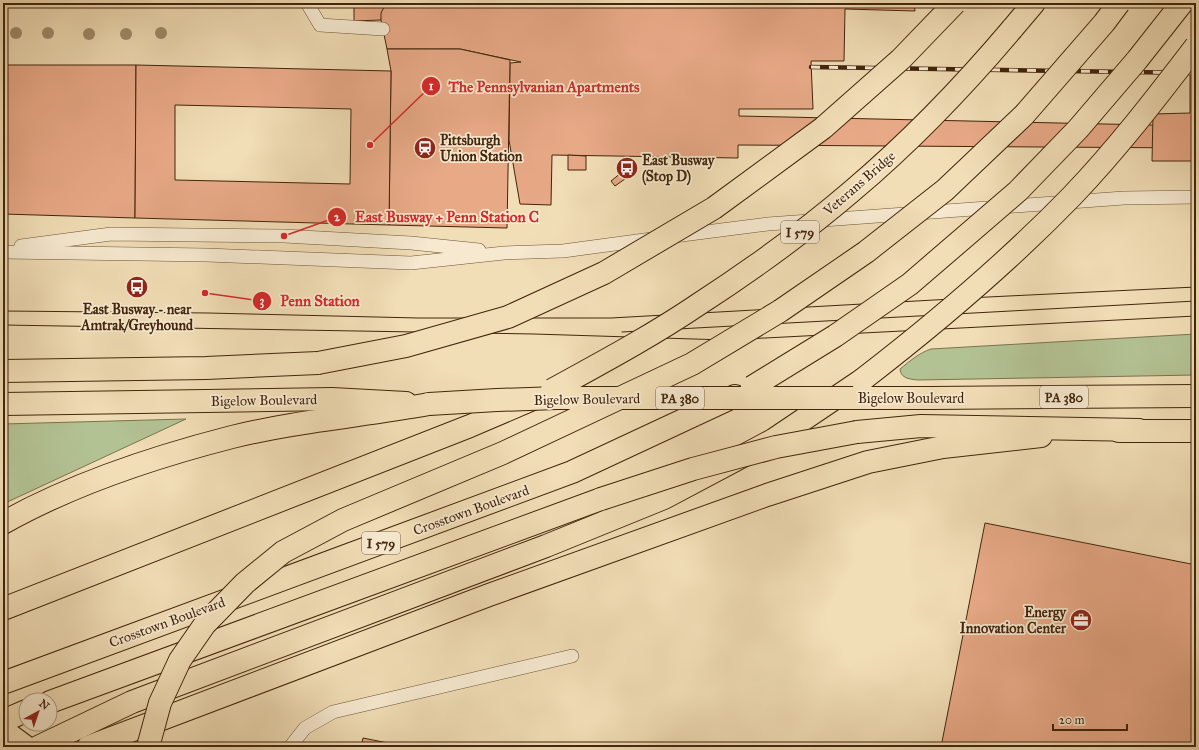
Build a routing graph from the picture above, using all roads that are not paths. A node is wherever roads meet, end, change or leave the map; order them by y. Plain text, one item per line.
1 (307, 3) edge
2 (955, 3) edge
3 (1034, 3) edge
4 (1119, 3) edge
5 (1182, 3) edge
6 (383, 29) dead end
7 (1196, 46) edge
8 (1196, 197) edge
9 (3, 248) edge
10 (3, 252) edge
11 (504, 252) junction
12 (3, 371) edge
13 (1196, 396) edge
14 (3, 404) edge
15 (429, 404) junction
16 (1139, 430) junction
17 (1196, 431) edge
18 (3, 523) edge
19 (3, 610) edge
20 (572, 656) dead end
21 (3, 683) edge
22 (58, 699) edge
23 (18, 714) edge
24 (3, 720) edge
25 (3, 730) edge
26 (26, 747) edge
27 (38, 747) edge
28 (88, 747) edge
29 (148, 747) edge
30 (290, 747) edge

1 - 6 lane
2 - 12 main road, bridge
3 - 19 main road, Veterans Bridge / I 579, bridge
4 - 29 main road, bridge
5 - 21 main road, Crosstown Boulevard / I 579, bridge
7 - 27 main road, bridge
8 - 11 lane
9 - 11 lane
10 - 11 lane
13 - 15 main road, Bigelow Boulevard / PA 380, bridge
14 - 15 main road, Bigelow Boulevard
15 - 18 main road
16 - 17 main road
16 - 22 main road, bridge
16 - 28 main road
20 - 30 lane
23 - 24 main road
25 - 26 main road

